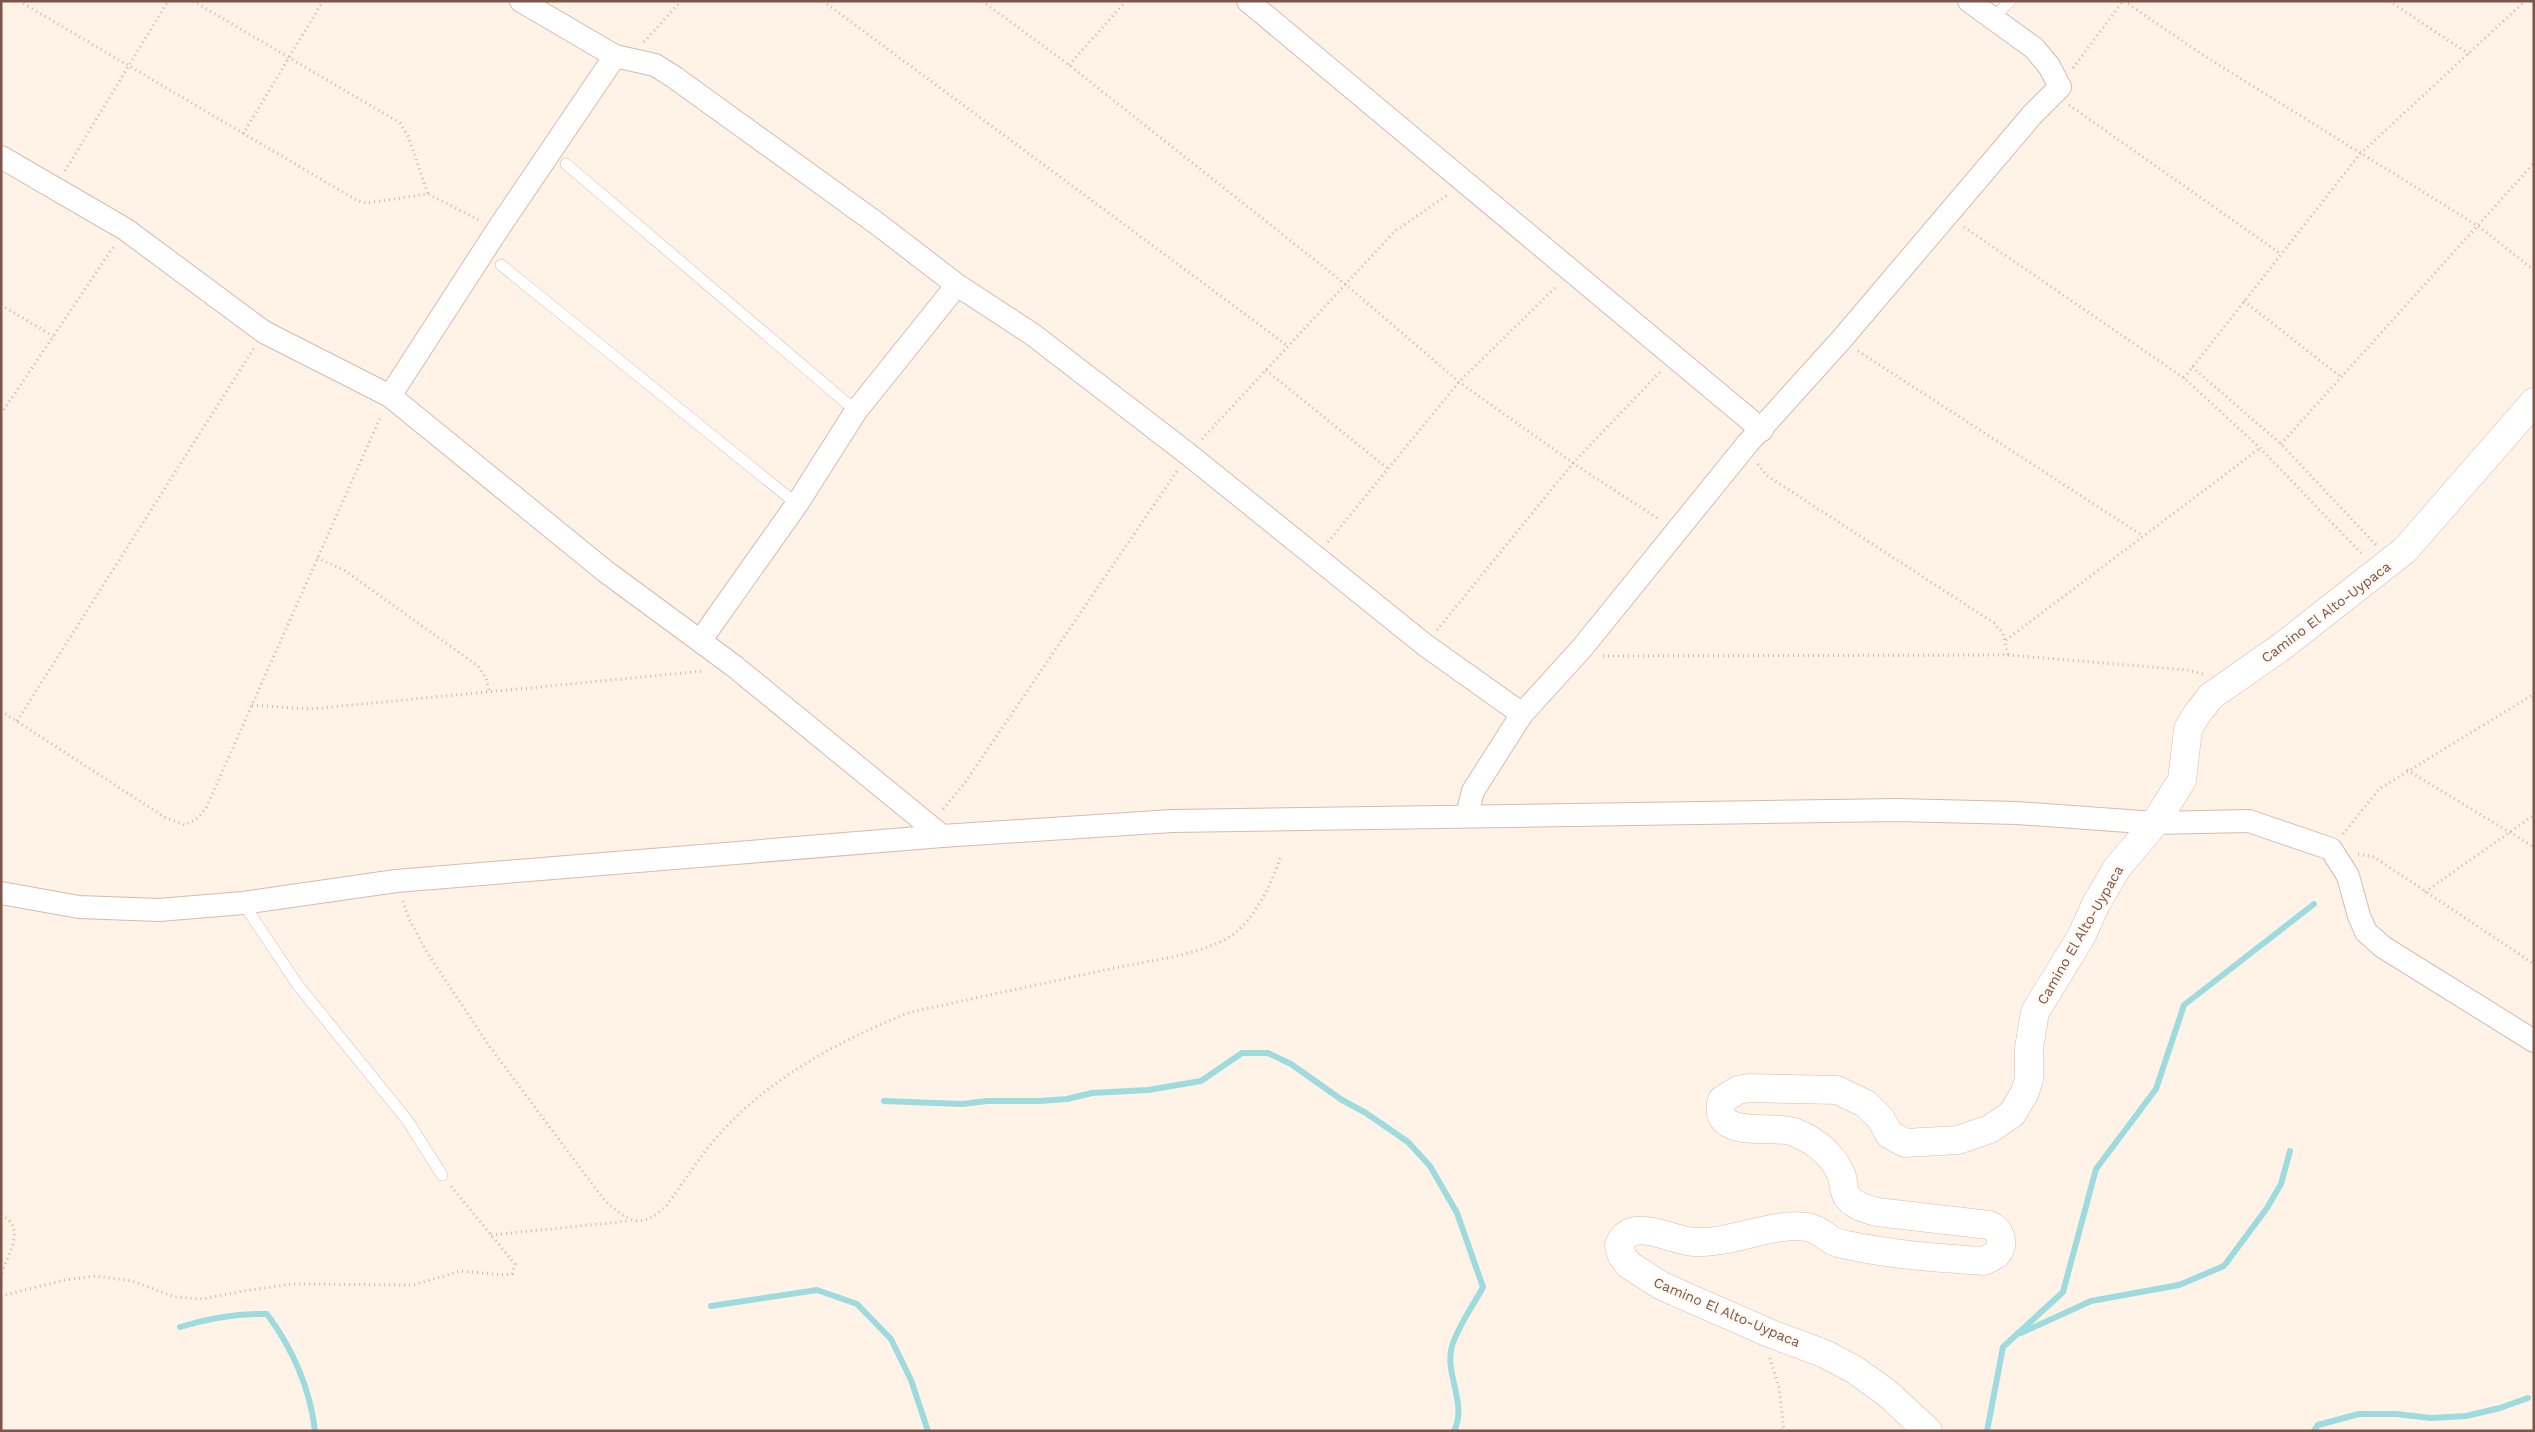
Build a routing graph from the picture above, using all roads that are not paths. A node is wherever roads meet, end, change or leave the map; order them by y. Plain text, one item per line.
1 (521, 1) edge
2 (1248, 1) edge
3 (1969, 1) edge
4 (2010, 1) edge
5 (1992, 20) junction
6 (615, 56) junction
7 (1, 157) edge
8 (566, 164) dead end
9 (501, 265) dead end
10 (957, 285) junction
11 (390, 396) junction
12 (2534, 402) edge
13 (856, 411) junction
14 (1755, 437) junction
15 (797, 504) junction
16 (700, 641) junction
17 (1522, 714) junction
18 (1467, 815) junction
19 (2155, 822) junction
20 (936, 831) junction
21 (1, 893) edge
22 (244, 903) junction
23 (2534, 1041) edge
24 (442, 1175) road end
25 (1928, 1431) edge

1 - 6 street
2 - 14 street
3 - 5 street
4 - 5 lane
5 - 14 street
6 - 10 street
6 - 11 street
7 - 11 street
8 - 13 lane
9 - 15 lane
10 - 13 street
10 - 17 street
11 - 16 street
12 - 19 street, Camino El Alto-Uypaca
13 - 15 street
14 - 17 street
15 - 16 street
16 - 20 street
17 - 18 street
18 - 19 street
18 - 20 street
19 - 23 street
19 - 25 street, Camino El Alto-Uypaca
20 - 22 street
21 - 22 street
22 - 24 lane

